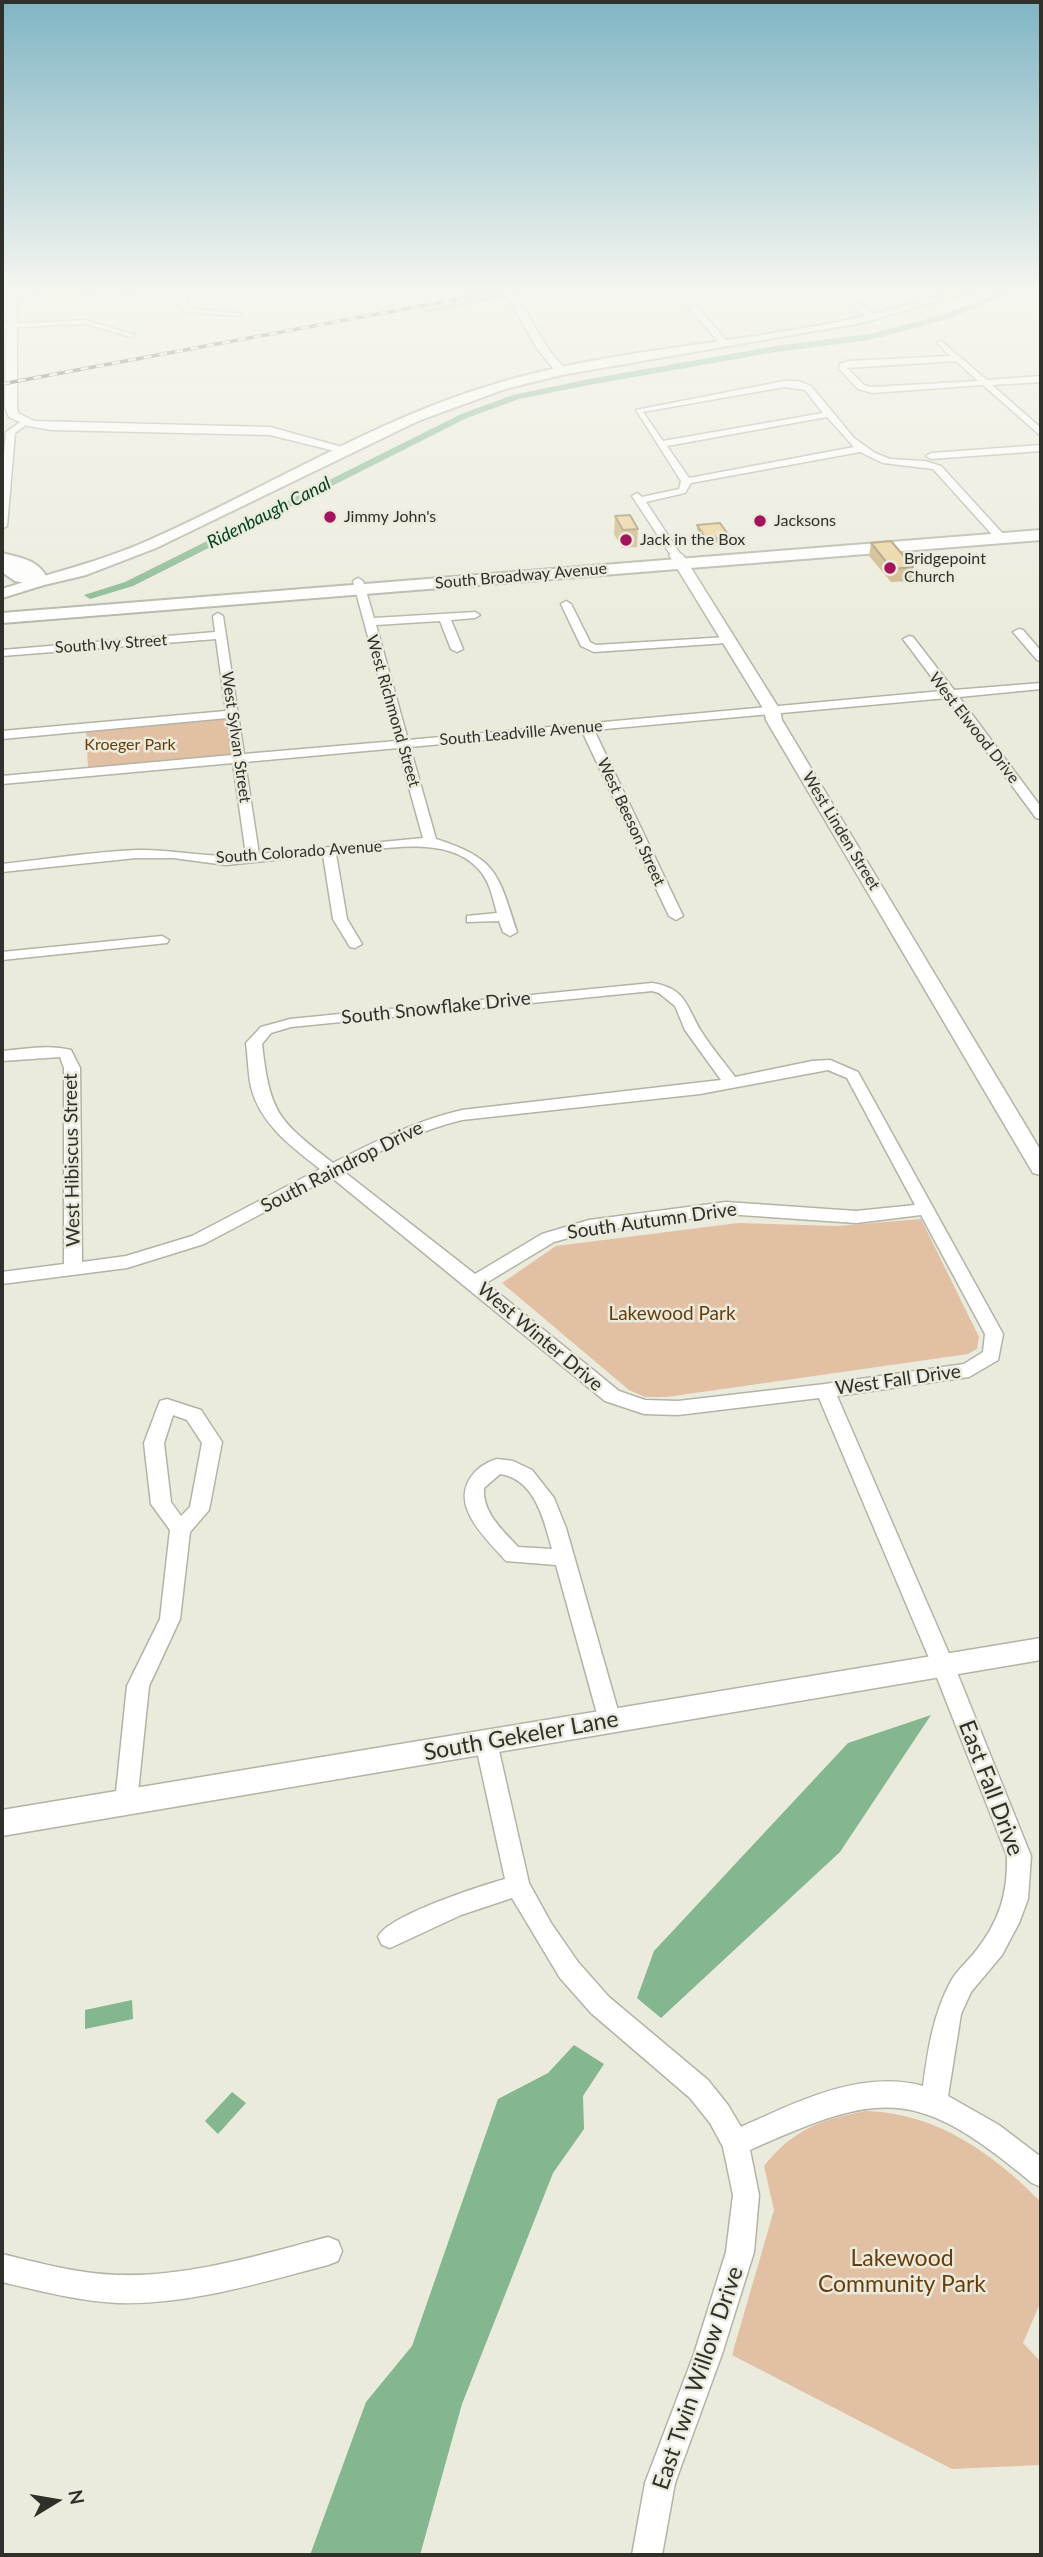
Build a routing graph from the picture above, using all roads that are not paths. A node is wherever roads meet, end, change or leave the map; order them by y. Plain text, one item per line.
1 (11, 408) edge
2 (440, 408) edge
3 (649, 408) edge
4 (825, 408) edge
5 (1013, 408) edge
6 (830, 414) junction
7 (25, 422) junction
8 (1041, 433) edge
9 (661, 444) junction
10 (1041, 448) edge
11 (861, 449) junction
12 (347, 450) junction
13 (6, 456) edge
14 (932, 461) junction
15 (686, 481) junction
16 (2, 526) edge
17 (1041, 526) edge
18 (997, 534) junction
19 (1041, 535) edge
20 (2, 558) edge
21 (679, 559) junction
22 (2, 565) edge
23 (40, 581) junction
24 (359, 585) junction
25 (3, 599) edge
26 (566, 604) dead end
27 (218, 615) dead end
28 (475, 615) dead end
29 (2, 618) edge
30 (445, 618) junction
31 (368, 622) junction
32 (1020, 632) dead end
33 (221, 635) junction
34 (909, 639) dead end
35 (727, 640) junction
36 (457, 649) dead end
37 (2, 653) edge
38 (1041, 658) edge
39 (1041, 686) edge
40 (949, 694) junction
41 (772, 710) junction
42 (232, 714) junction
43 (586, 727) junction
44 (2, 735) edge
45 (402, 743) junction
46 (239, 758) junction
47 (2, 780) edge
48 (1041, 814) edge
49 (430, 841) junction
50 (329, 852) junction
51 (253, 858) junction
52 (2, 868) edge
53 (504, 916) junction
54 (676, 916) dead end
55 (472, 919) dead end
56 (510, 932) dead end
57 (162, 940) dead end
58 (355, 944) dead end
59 (2, 956) edge
60 (2, 1056) edge
61 (732, 1084) junction
62 (1041, 1168) edge
63 (331, 1170) junction
64 (927, 1209) junction
65 (73, 1269) junction
66 (2, 1278) edge
67 (474, 1282) junction
68 (825, 1391) junction
69 (180, 1530) junction
70 (564, 1557) junction
71 (1041, 1649) edge
72 (943, 1665) junction
73 (610, 1721) junction
74 (486, 1742) junction
75 (126, 1802) junction
76 (2, 1823) edge
77 (517, 1885) junction
78 (390, 1937) dead end
79 (934, 2102) junction
80 (735, 2143) junction
81 (1041, 2174) edge
82 (328, 2251) dead end
83 (2, 2268) edge
84 (647, 2555) edge

1 - 7 street
2 - 12 main road
3 - 9 street
4 - 6 street
5 - 8 street
6 - 9 street
6 - 11 street
7 - 12 street
7 - 13 street
9 - 15 street
10 - 14 street
11 - 14 street
11 - 15 street
12 - 23 main road
13 - 16 street
14 - 18 street
15 - 21 street, West Linden Street
17 - 18 main road, South Broadway Avenue
18 - 19 main road, South Broadway Avenue
18 - 21 main road, South Broadway Avenue
20 - 23 main road
21 - 24 main road, South Broadway Avenue
21 - 35 street, West Linden Street
22 - 23 main road
23 - 25 main road
24 - 25 main road, South Broadway Avenue
24 - 29 main road, South Broadway Avenue
24 - 31 street, West Richmond Street
26 - 35 street
27 - 33 street, West Sylvan Street
28 - 30 street
30 - 31 street
30 - 36 street
31 - 45 street, West Richmond Street
32 - 38 street
33 - 37 street, South Ivy Street
33 - 42 street, West Sylvan Street
34 - 40 street, West Elwood Drive
35 - 41 street, West Linden Street
39 - 40 street, South Leadville Avenue
40 - 41 street, South Leadville Avenue
40 - 48 street, West Elwood Drive
41 - 43 street, South Leadville Avenue
41 - 62 street, West Linden Street
42 - 44 street
42 - 46 street, West Sylvan Street
43 - 45 street, South Leadville Avenue
43 - 54 street, West Beeson Street
45 - 46 street, South Leadville Avenue
45 - 49 street, West Richmond Street
46 - 47 street, South Leadville Avenue
46 - 51 street, West Sylvan Street
49 - 50 street, South Colorado Avenue
49 - 53 street
50 - 51 street, South Colorado Avenue
50 - 58 street
51 - 52 street, South Colorado Avenue
53 - 55 street
53 - 56 street
57 - 59 street
60 - 65 street, West Hibiscus Street
61 - 63 street, South Raindrop Drive
61 - 63 street, South Snowflake Drive
61 - 64 street, West Fall Drive
63 - 65 street, South Raindrop Drive
63 - 67 street, West Winter Drive
64 - 67 street, South Autumn Drive
64 - 68 street, West Fall Drive
65 - 66 street, South Raindrop Drive
67 - 68 street, West Winter Drive
68 - 72 street, West Fall Drive
69 - 69 street
69 - 75 street
70 - 70 street
70 - 73 street
71 - 72 street, South Gekeler Lane
72 - 73 street, South Gekeler Lane
72 - 79 street, East Fall Drive
73 - 74 street, South Gekeler Lane
74 - 75 street, South Gekeler Lane
74 - 77 street, East Twin Willow Drive
75 - 76 street, South Gekeler Lane
77 - 78 street
77 - 80 street, East Twin Willow Drive
79 - 80 street
79 - 81 street
80 - 84 street, East Twin Willow Drive
82 - 83 street

